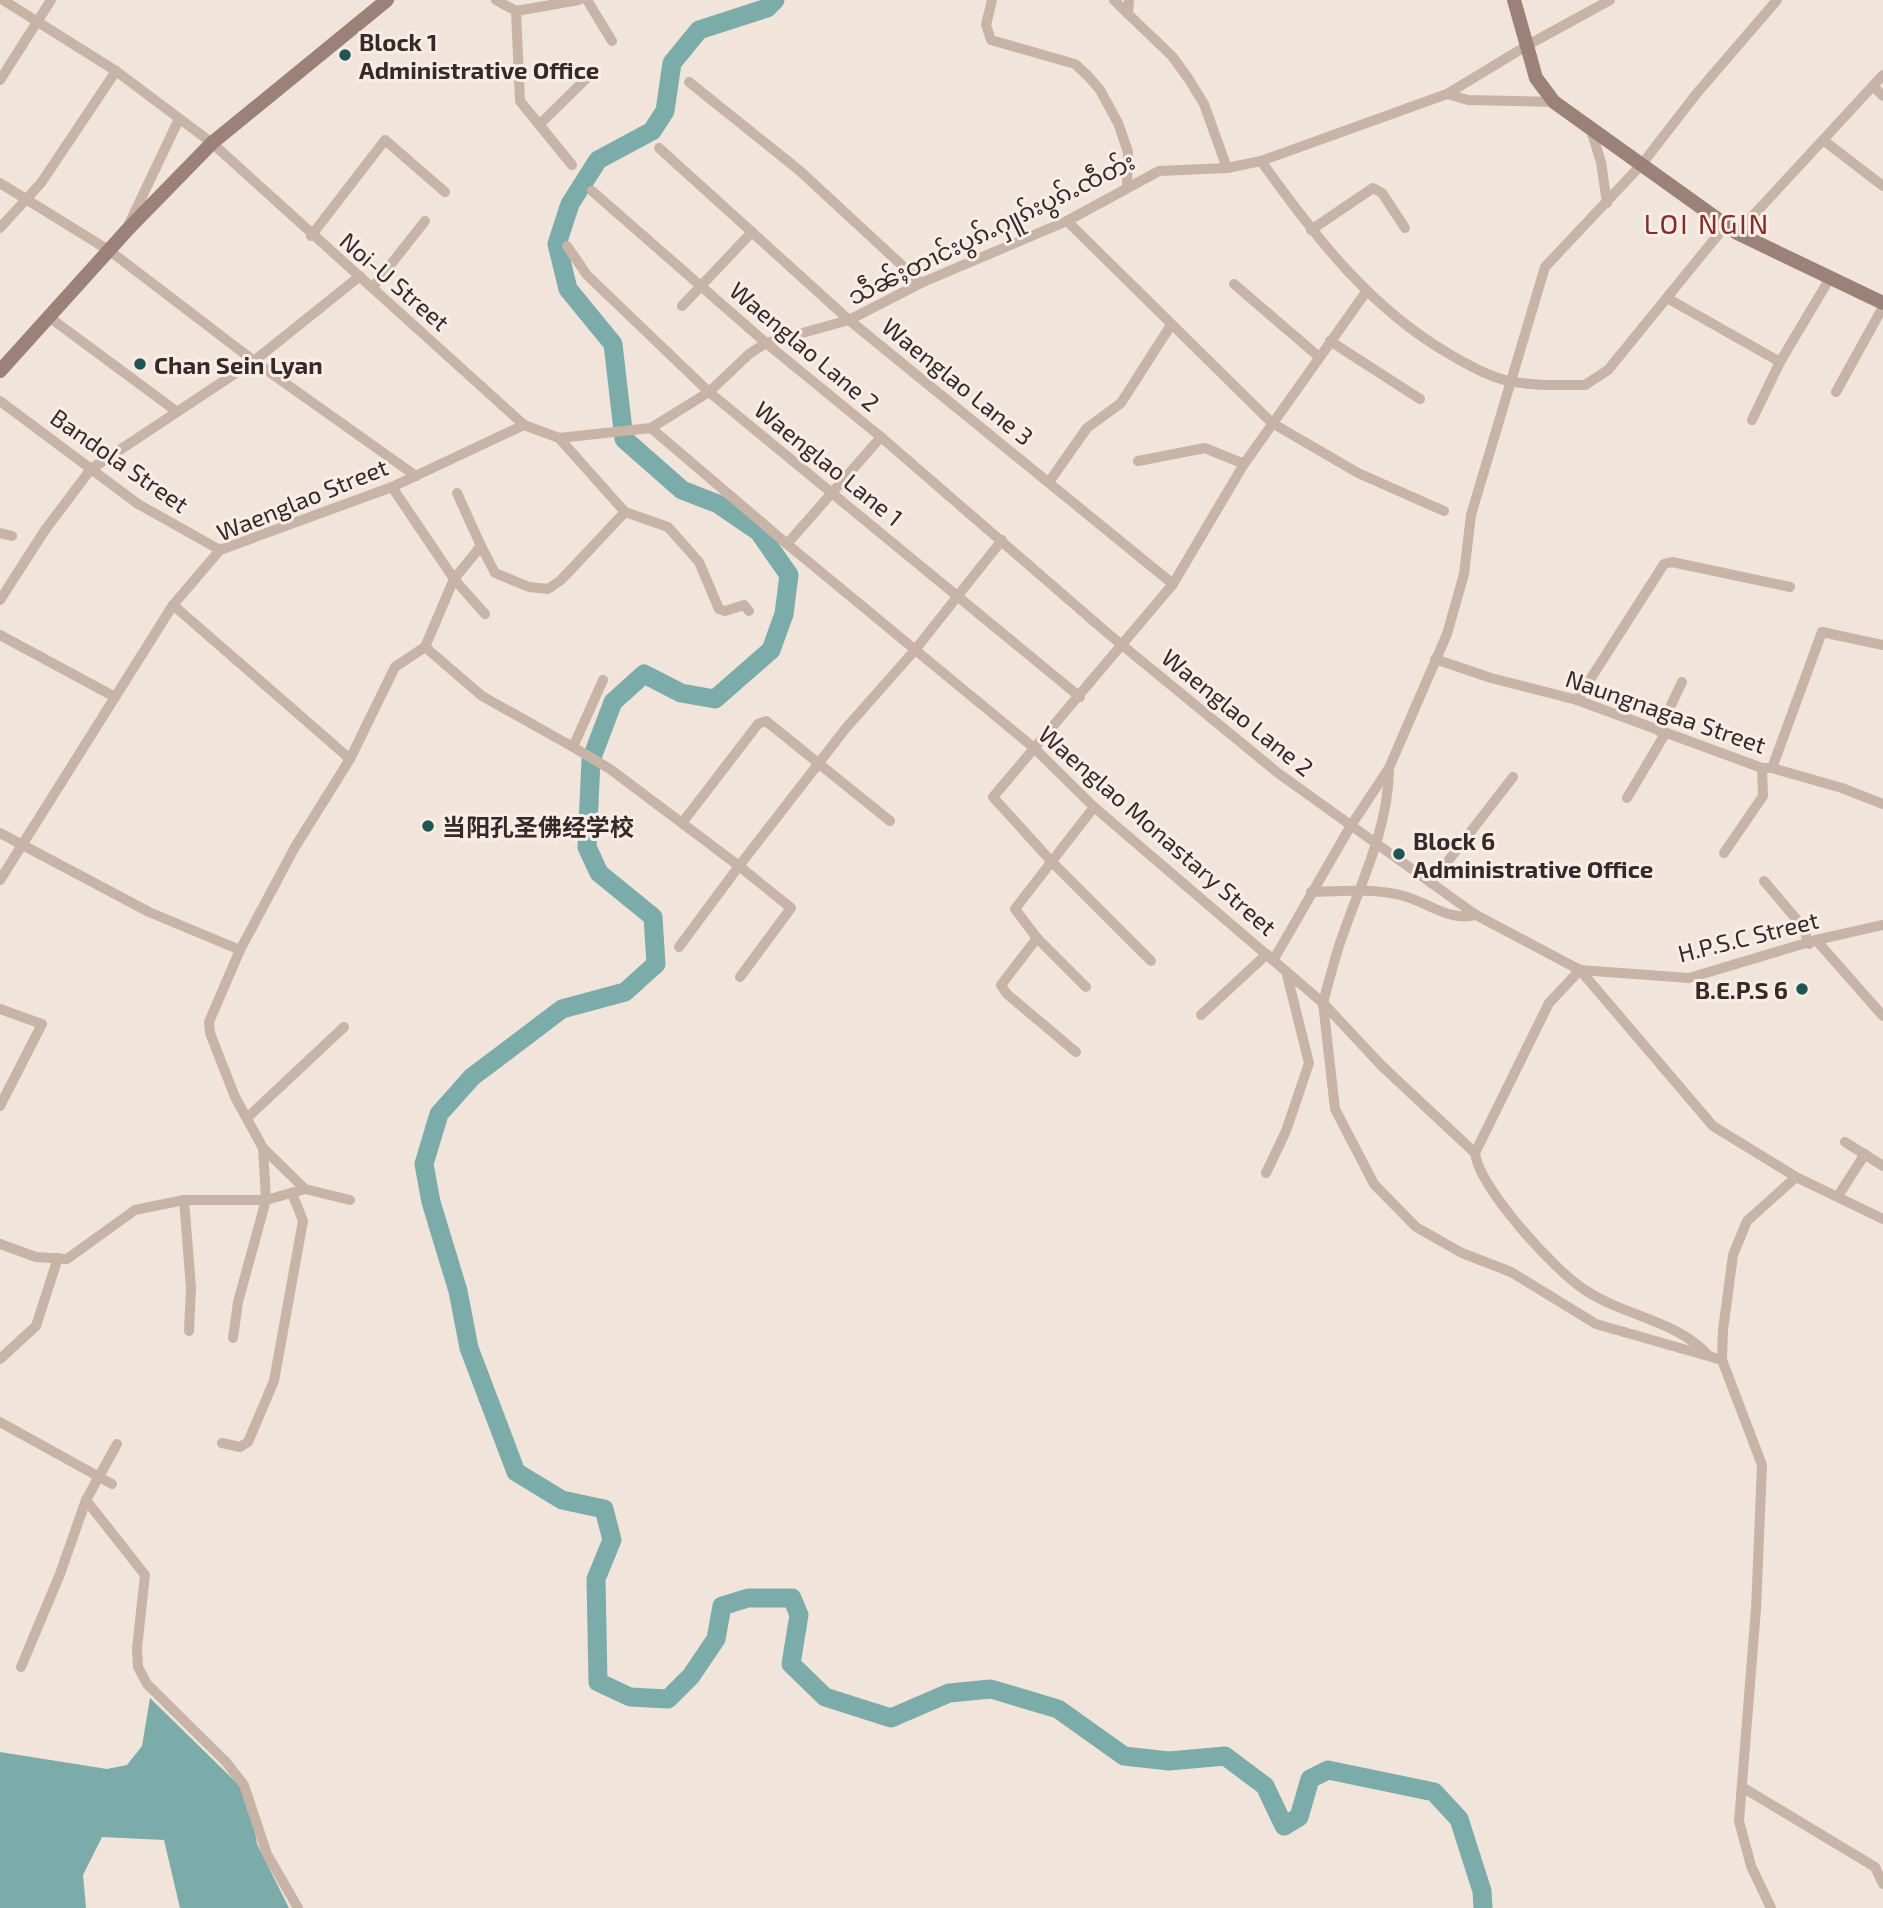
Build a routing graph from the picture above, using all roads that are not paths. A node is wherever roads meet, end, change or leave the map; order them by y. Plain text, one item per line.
1 (3, 0) edge
2 (51, 0) edge
3 (387, 0) edge
4 (496, 0) edge
5 (579, 0) edge
6 (587, 0) edge
7 (992, 0) edge
8 (1114, 0) edge
9 (1129, 0) edge
10 (1514, 0) edge
11 (1610, 0) edge
12 (1777, 0) edge
13 (516, 11) junction
14 (1128, 14) junction
15 (35, 22) junction
16 (612, 41) dead end
17 (1528, 44) junction
18 (116, 71) junction
19 (594, 71) dead end
20 (1883, 75) edge
21 (0, 80) edge
22 (689, 82) dead end
23 (1873, 86) junction
24 (1447, 94) junction
25 (1883, 96) edge
26 (1554, 102) junction
27 (179, 119) junction
28 (539, 125) junction
29 (1590, 127) junction
30 (1823, 140) junction
31 (212, 143) junction
32 (659, 148) dead end
33 (1261, 161) junction
34 (1642, 164) junction
35 (572, 166) dead end
36 (1227, 168) junction
37 (0, 183) edge
38 (1883, 186) edge
39 (1127, 187) junction
40 (592, 191) dead end
41 (445, 192) dead end
42 (25, 200) junction
43 (1607, 203) junction
44 (425, 221) dead end
45 (1067, 221) junction
46 (0, 228) edge
47 (129, 228) junction
48 (1405, 228) dead end
49 (1732, 229) junction
50 (1311, 230) junction
51 (752, 232) junction
52 (311, 236) junction
53 (567, 246) dead end
54 (110, 251) junction
55 (360, 276) junction
56 (1830, 278) junction
57 (921, 283) junction
58 (1234, 284) dead end
59 (700, 285) junction
60 (373, 287) junction
61 (1366, 292) junction
62 (1667, 298) junction
63 (1883, 305) edge
64 (682, 306) dead end
65 (49, 317) junction
66 (849, 320) junction
67 (1171, 325) junction
68 (1330, 341) junction
69 (766, 343) junction
70 (1318, 356) junction
71 (254, 361) junction
72 (1780, 362) junction
73 (0, 371) edge
74 (1509, 381) junction
75 (709, 392) junction
76 (1836, 392) dead end
77 (1420, 400) dead end
78 (0, 401) edge
79 (176, 411) junction
80 (1752, 420) dead end
81 (1272, 423) junction
82 (524, 425) junction
83 (652, 428) junction
84 (881, 437) junction
85 (559, 438) junction
86 (1138, 461) dead end
87 (1244, 464) junction
88 (91, 468) junction
89 (416, 476) junction
90 (1049, 482) junction
91 (392, 487) junction
92 (457, 493) dead end
93 (831, 493) junction
94 (1444, 511) dead end
95 (625, 512) junction
96 (0, 533) edge
97 (12, 536) dead end
98 (1002, 540) junction
99 (786, 544) junction
100 (481, 546) junction
101 (220, 550) junction
102 (454, 579) junction
103 (1173, 584) junction
104 (1790, 587) dead end
105 (957, 596) junction
106 (0, 600) edge
107 (173, 605) junction
108 (749, 611) dead end
109 (485, 614) dead end
110 (0, 635) edge
111 (1122, 645) junction
112 (1883, 645) edge
113 (425, 647) junction
114 (915, 650) junction
115 (1435, 659) junction
116 (603, 680) dead end
117 (1682, 682) dead end
118 (115, 697) junction
119 (1080, 697) junction
120 (1577, 700) junction
121 (1662, 733) junction
122 (573, 747) junction
123 (1033, 747) junction
124 (350, 759) junction
125 (819, 764) junction
126 (1389, 768) junction
127 (1767, 768) junction
128 (1513, 777) dead end
129 (1628, 799) dead end
130 (1883, 804) edge
131 (1094, 807) junction
132 (890, 821) dead end
133 (682, 824) junction
134 (1350, 827) junction
135 (0, 833) edge
136 (24, 845) junction
137 (1376, 845) junction
138 (1724, 853) dead end
139 (1051, 861) junction
140 (739, 866) junction
141 (0, 880) edge
142 (1764, 881) dead end
143 (1431, 883) junction
144 (1311, 891) junction
145 (1360, 891) junction
146 (1476, 915) junction
147 (1883, 925) edge
148 (1037, 938) junction
149 (1812, 942) junction
150 (679, 947) dead end
151 (240, 950) junction
152 (1270, 957) junction
153 (1151, 961) dead end
154 (1580, 970) junction
155 (1286, 971) junction
156 (740, 977) dead end
157 (1086, 987) dead end
158 (1323, 1003) junction
159 (0, 1009) edge
160 (1201, 1015) dead end
161 (1883, 1016) edge
162 (344, 1027) dead end
163 (1076, 1052) dead end
164 (0, 1106) edge
165 (247, 1118) junction
166 (1845, 1142) dead end
167 (263, 1148) junction
168 (1475, 1153) junction
169 (1865, 1154) junction
170 (1883, 1166) edge
171 (1266, 1173) dead end
172 (1796, 1177) junction
173 (305, 1189) junction
174 (292, 1193) junction
175 (1838, 1196) junction
176 (184, 1200) junction
177 (266, 1200) junction
178 (350, 1200) dead end
179 (1883, 1219) edge
180 (0, 1244) edge
181 (58, 1258) junction
182 (189, 1331) dead end
183 (233, 1338) dead end
184 (1710, 1357) junction
185 (0, 1359) edge
186 (1722, 1360) junction
187 (0, 1422) edge
188 (222, 1443) dead end
189 (117, 1444) dead end
190 (100, 1478) junction
191 (112, 1484) dead end
192 (86, 1500) junction
193 (21, 1667) dead end
194 (1742, 1787) junction
195 (1879, 1865) edge
196 (1883, 1884) edge
197 (298, 1908) edge
198 (1771, 1908) edge

1 - 15 street, Noi-U Street
2 - 15 street
3 - 31 main road
4 - 13 street
5 - 13 street
6 - 16 street
7 - 39 street
8 - 14 street
9 - 14 street
10 - 17 main road
11 - 17 street, သဵၼ်ႈတၢင်းပွၵ်ႉႁူၵ်းပွၵ်ႉၸဵတ်း
12 - 34 street, Waenglao Monastary Street
13 - 28 street
14 - 36 street
15 - 18 street, Noi-U Street
15 - 21 street
17 - 24 street, သဵၼ်ႈတၢင်းပွၵ်ႉႁူၵ်းပွၵ်ႉၸဵတ်း
17 - 26 main road
18 - 27 street, Noi-U Street
18 - 42 street
19 - 28 street
20 - 23 street
22 - 57 street
23 - 25 street
23 - 30 street
24 - 26 street
24 - 33 street, သဵၼ်ႈတၢင်းပွၵ်ႉႁူၵ်းပွၵ်ႉၸဵတ်း
26 - 29 main road
27 - 31 street, Noi-U Street
27 - 47 street
28 - 35 street
29 - 34 main road
29 - 43 street
30 - 38 street
30 - 49 street
31 - 47 main road
31 - 52 street, Noi-U Street
32 - 51 street, Waenglao Lane 3
33 - 36 street, သဵၼ်ႈတၢင်းပွၵ်ႉႁူၵ်းပွၵ်ႉၸဵတ်း
33 - 50 street
34 - 43 street, Waenglao Monastary Street
34 - 49 main road
36 - 39 street, သဵၼ်ႈတၢင်းပွၵ်ႉႁူၵ်းပွၵ်ႉၸဵတ်း
37 - 42 street
39 - 45 street, သဵၼ်ႈတၢင်းပွၵ်ႉႁူၵ်းပွၵ်ႉၸဵတ်း
40 - 59 street, Waenglao Lane 2
41 - 52 street
42 - 46 street
42 - 54 street
43 - 74 street, Waenglao Monastary Street
44 - 60 street
45 - 57 street, သဵၼ်ႈတၢင်းပွၵ်ႉႁူၵ်းပွၵ်ႉၸဵတ်း
45 - 67 street
47 - 54 main road
48 - 50 street
49 - 56 main road
49 - 62 street
50 - 61 street
51 - 59 street
51 - 66 street, Waenglao Lane 3
52 - 55 street, Noi-U Street
53 - 75 street, Waenglao Lane 1
54 - 65 main road
54 - 71 street
55 - 60 street, Noi-U Street
55 - 71 street
56 - 63 main road
56 - 72 street
57 - 66 street, သဵၼ်ႈတၢင်းပွၵ်ႉႁူၵ်းပွၵ်ႉၸဵတ်း
58 - 70 street
59 - 64 street
59 - 69 street, Waenglao Lane 2
60 - 82 street, Noi-U Street
61 - 68 street
61 - 74 street
62 - 72 street
62 - 74 street
63 - 76 street
65 - 73 main road
65 - 79 street
66 - 69 street, သဵၼ်ႈတၢင်းပွၵ်ႉႁူၵ်းပွၵ်ႉၸဵတ်း
66 - 90 street, Waenglao Lane 3
67 - 81 street
67 - 90 street
68 - 70 street
68 - 77 street
69 - 75 street, သဵၼ်ႈတၢင်းပွၵ်ႉႁူၵ်းပွၵ်ႉၸဵတ်း
69 - 84 street, Waenglao Lane 2
70 - 81 street
71 - 79 street
71 - 89 street
72 - 80 street
74 - 115 street, Waenglao Monastary Street
75 - 83 street, သဵၼ်ႈတၢင်းပွၵ်ႉႁူၵ်းပွၵ်ႉၸဵတ်း
75 - 93 street, Waenglao Lane 1
78 - 88 street, Bandola Street
79 - 88 street
81 - 87 street
81 - 94 street
82 - 85 street, Noi-U Street
82 - 89 street, Waenglao Street
83 - 85 street, သဵၼ်ႈတၢင်းပွၵ်ႉႁူၵ်းပွၵ်ႉၸဵတ်း
83 - 99 street, Waenglao Monastary Street
84 - 93 street
84 - 98 street, Waenglao Lane 2
85 - 95 street
86 - 87 street
87 - 103 street
88 - 101 street, Bandola Street
88 - 106 street
89 - 91 street, Waenglao Street
90 - 103 street, Waenglao Lane 3
91 - 101 street, Waenglao Street
91 - 102 street
92 - 100 street
93 - 99 street
93 - 105 street, Waenglao Lane 1
95 - 100 street
95 - 108 street
96 - 97 street
98 - 105 street
98 - 111 street, Waenglao Lane 2
99 - 114 street, Waenglao Monastary Street
100 - 102 street
101 - 107 street, Waenglao Street
102 - 109 street
102 - 113 street
103 - 111 street
104 - 120 street
105 - 114 street
105 - 119 street, Waenglao Lane 1
107 - 118 street, Waenglao Street
107 - 124 street
110 - 118 street
111 - 119 street
111 - 134 street, Waenglao Lane 2
112 - 127 street
113 - 122 street
113 - 124 street
114 - 123 street, Waenglao Monastary Street
114 - 125 street
115 - 120 street, Naungnagaa Street
115 - 126 street, Waenglao Monastary Street
116 - 122 street
117 - 121 street
118 - 136 street, Waenglao Street
119 - 123 street
120 - 121 street, Naungnagaa Street
121 - 127 street, Naungnagaa Street
121 - 129 street
122 - 133 street
123 - 131 street, Waenglao Monastary Street
123 - 139 street
124 - 151 street
125 - 132 street
125 - 133 street
125 - 140 street
126 - 134 street, Waenglao Monastary Street
126 - 137 street
127 - 130 street, Naungnagaa Street
127 - 138 street
128 - 143 street
131 - 139 street
131 - 152 street, Waenglao Monastary Street
133 - 140 street
134 - 137 street, Waenglao Lane 2
134 - 144 street, Waenglao Monastary Street
135 - 136 street
136 - 141 street, Waenglao Street
136 - 151 street
137 - 143 street, Waenglao Lane 2
137 - 145 street
139 - 148 street
139 - 153 street
140 - 150 street
140 - 156 street
142 - 149 street
143 - 146 street, Waenglao Lane 2
144 - 145 street
144 - 152 street, Waenglao Monastary Street
145 - 146 street
145 - 158 street
146 - 154 street, Waenglao Lane 2
147 - 149 street, H.P.S.C Street
148 - 157 street
148 - 163 street
149 - 154 street, H.P.S.C Street
149 - 161 street
151 - 165 street
152 - 155 street
152 - 160 street
154 - 168 street
154 - 172 street, Waenglao Lane 2
155 - 158 street
155 - 171 street
158 - 168 street
158 - 184 street
159 - 164 street
162 - 165 street
165 - 167 street
166 - 169 street
167 - 173 street
167 - 177 street
168 - 184 street
169 - 170 street
169 - 175 street
172 - 175 street, Waenglao Lane 2
172 - 186 street
173 - 174 street
173 - 178 street
174 - 177 street
174 - 188 street
175 - 179 street, Waenglao Lane 2
176 - 177 street
176 - 181 street
176 - 182 street
177 - 183 street
180 - 181 street
181 - 185 street
184 - 186 street
186 - 194 street
187 - 190 street
189 - 190 street
190 - 191 street
190 - 192 street
192 - 193 street
192 - 197 street
194 - 195 street
194 - 198 street
195 - 196 street

